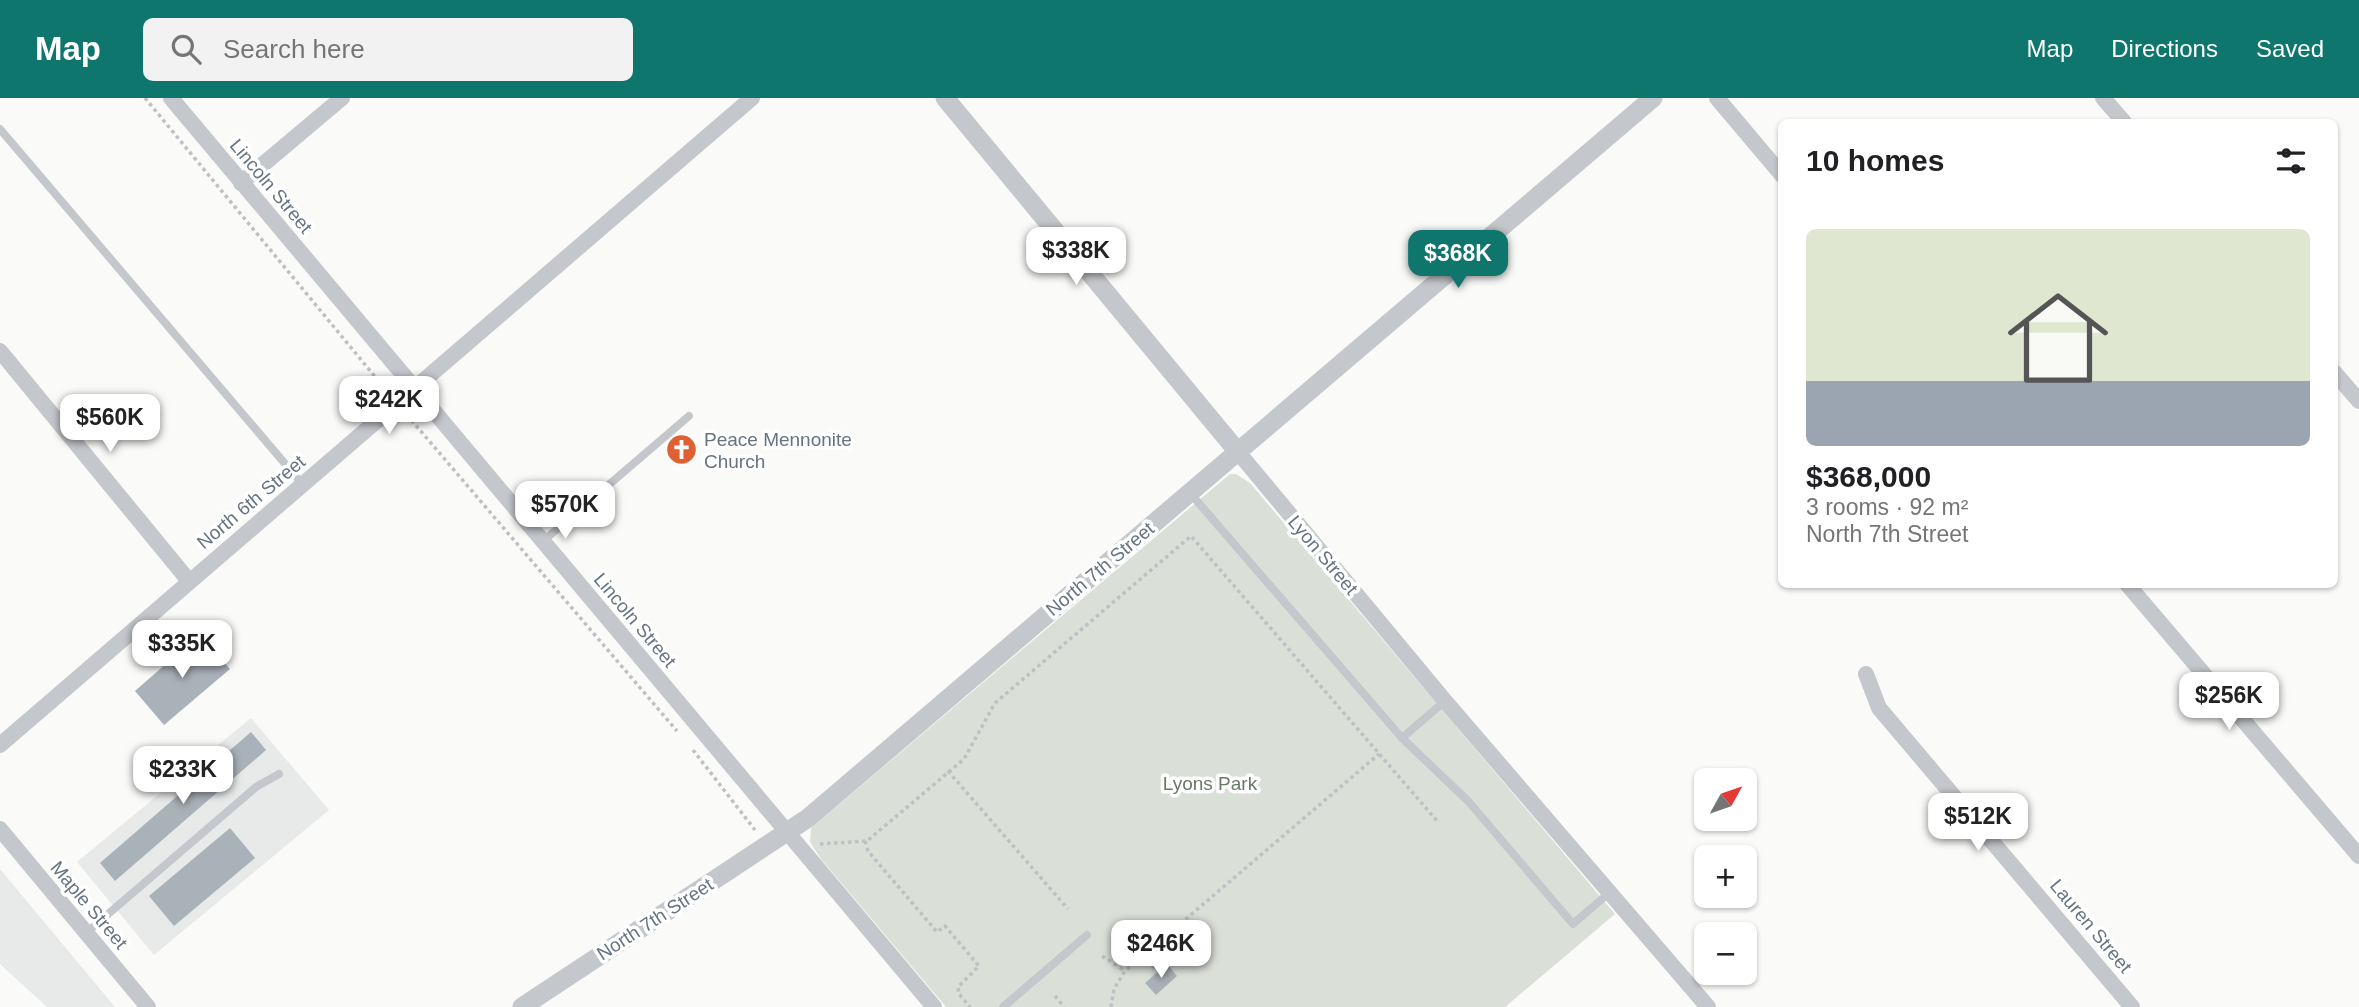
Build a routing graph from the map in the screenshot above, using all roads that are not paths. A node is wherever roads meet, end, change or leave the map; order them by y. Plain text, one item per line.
1 (171, 98) edge
2 (342, 98) edge
3 (752, 98) edge
4 (944, 98) edge
5 (1653, 98) edge
6 (1717, 98) edge
7 (2103, 98) edge
8 (2121, 119) edge
9 (0, 129) edge
10 (1778, 170) edge
11 (241, 183) junction
12 (0, 351) edge
13 (2338, 377) edge
14 (415, 389) junction
15 (2359, 401) edge
16 (689, 416) dead end
17 (1238, 452) junction
18 (304, 486) junction
19 (1190, 492) junction
20 (542, 542) junction
21 (189, 581) junction
22 (2130, 588) edge
23 (1866, 674) dead end
24 (1446, 701) junction
25 (1402, 738) junction
26 (0, 745) edge
27 (279, 774) dead end
28 (0, 829) edge
29 (792, 839) junction
30 (2359, 856) edge
31 (1609, 893) junction
32 (86, 933) junction
33 (1087, 935) dead end
34 (148, 1007) edge
35 (522, 1007) edge
36 (934, 1007) edge
37 (1003, 1007) edge
38 (1707, 1007) edge
39 (2132, 1007) edge

1 - 11 street, Lincoln Street
2 - 11 street
3 - 14 street, North 6th Street
4 - 17 street, Lyon Street
5 - 17 street, North 7th Street
6 - 10 street
7 - 8 street
9 - 18 lane
11 - 14 street, Lincoln Street
12 - 21 street
13 - 15 street
14 - 18 street, North 6th Street
14 - 20 street, Lincoln Street
16 - 20 lane
17 - 19 street, North 7th Street
17 - 24 street, Lyon Street
18 - 21 street, North 6th Street
19 - 25 lane
19 - 29 street, North 7th Street
20 - 29 street, Lincoln Street
21 - 26 street, North 6th Street
22 - 30 street
23 - 39 street, Lauren Street
24 - 25 lane
24 - 31 street, Lyon Street
25 - 31 lane
27 - 32 lane
28 - 32 street, Maple Street
29 - 35 street, North 7th Street
29 - 36 street, Lincoln Street
31 - 38 street, Lyon Street
32 - 34 street, Maple Street
33 - 37 lane

